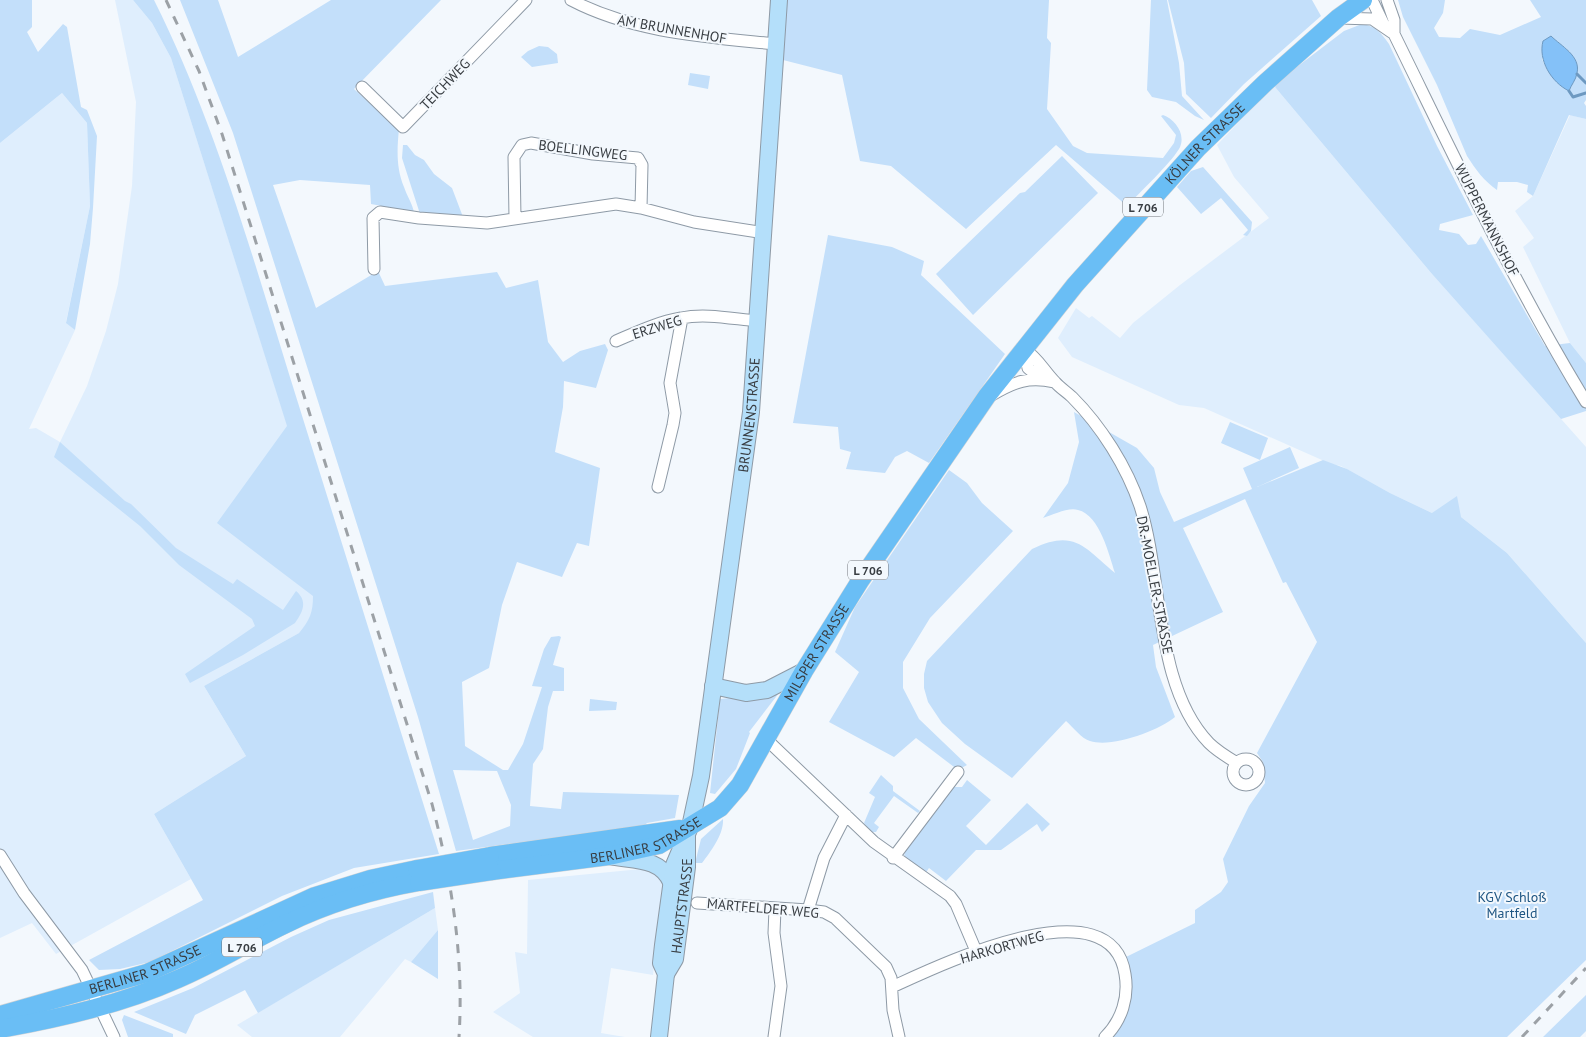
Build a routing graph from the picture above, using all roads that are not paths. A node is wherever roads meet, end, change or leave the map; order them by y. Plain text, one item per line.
1 (526, 0) edge
2 (571, 0) edge
3 (779, 0) edge
4 (1364, 0) edge
5 (1372, 0) edge
6 (1388, 0) edge
7 (1338, 18) junction
8 (1384, 25) junction
9 (1394, 34) junction
10 (776, 44) junction
11 (362, 87) dead end
12 (641, 208) junction
13 (515, 218) junction
14 (765, 233) junction
15 (374, 269) dead end
16 (682, 318) junction
17 (758, 321) junction
18 (616, 341) dead end
19 (1024, 349) junction
20 (1041, 379) junction
21 (1054, 382) junction
22 (986, 399) junction
23 (1586, 402) edge
24 (658, 487) dead end
25 (804, 671) junction
26 (713, 686) junction
27 (766, 739) junction
28 (1236, 763) dead end
29 (958, 772) dead end
30 (846, 815) junction
31 (688, 831) junction
32 (0, 855) edge
33 (609, 856) junction
34 (893, 858) junction
35 (491, 864) junction
36 (418, 875) junction
37 (671, 882) junction
38 (698, 903) dead end
39 (775, 909) junction
40 (808, 910) junction
41 (976, 951) junction
42 (666, 974) junction
43 (892, 987) junction
44 (92, 990) junction
45 (100, 1006) junction
46 (0, 1015) edge
47 (0, 1029) edge
48 (114, 1037) edge
49 (659, 1037) edge
50 (774, 1037) edge
51 (899, 1037) edge
52 (1105, 1037) edge

1 - 11 street, TEICHWEG
2 - 10 street, AM BRUNNENHOF
3 - 10 main road, BRUNNENSTRASSE
4 - 7 main road, KÖLNER STRASSE / L 706
5 - 8 street, WUPPERMANNSHOF
6 - 9 street, WUPPERMANNSHOF
7 - 8 street, WUPPERMANNSHOF
7 - 19 main road, KÖLNER STRASSE / L 706
8 - 9 street, WUPPERMANNSHOF
9 - 23 street, WUPPERMANNSHOF
10 - 14 main road, BRUNNENSTRASSE
12 - 13 street
12 - 13 street, BOELLINGWEG
12 - 14 street
13 - 15 street
14 - 17 main road, BRUNNENSTRASSE
16 - 17 street, ERZWEG
16 - 18 street, ERZWEG
16 - 24 street
17 - 26 main road, BRUNNENSTRASSE
19 - 20 street
19 - 21 street, DR.-MOELLER-STRASSE
19 - 22 main road, MILSPER STRASSE / L 706
20 - 21 street
20 - 22 street
21 - 28 street, DR.-MOELLER-STRASSE
22 - 25 main road, MILSPER STRASSE / L 706
25 - 26 main road
25 - 27 main road, MILSPER STRASSE / L 706
26 - 31 main road, BRUNNENSTRASSE
27 - 30 street
27 - 31 main road, MILSPER STRASSE / L 706
29 - 34 street
30 - 34 street
30 - 40 street
31 - 33 main road, BERLINER STRASSE / L 706
31 - 35 main road, BERLINER STRASSE / L 706
31 - 37 main road, HAUPTSTRASSE
31 - 42 main road, HAUPTSTRASSE
32 - 44 street
33 - 35 main road, BERLINER STRASSE / L 706
33 - 37 main road, L 706
34 - 41 street
35 - 36 main road, BERLINER STRASSE / L 706, bridge
36 - 44 main road, BERLINER STRASSE / L 706
36 - 45 main road, BERLINER STRASSE / L 706
37 - 42 main road, HAUPTSTRASSE
38 - 39 street, MARTFELDER WEG
39 - 40 street, MARTFELDER WEG
39 - 50 street
40 - 43 street, MARTFELDER WEG
41 - 43 street, HARKORTWEG
41 - 52 street, HARKORTWEG
42 - 49 main road, HAUPTSTRASSE
43 - 51 street, MARTFELDER WEG
44 - 45 street
44 - 46 main road, BERLINER STRASSE / L 706
45 - 47 main road, BERLINER STRASSE / L 706
45 - 48 street

